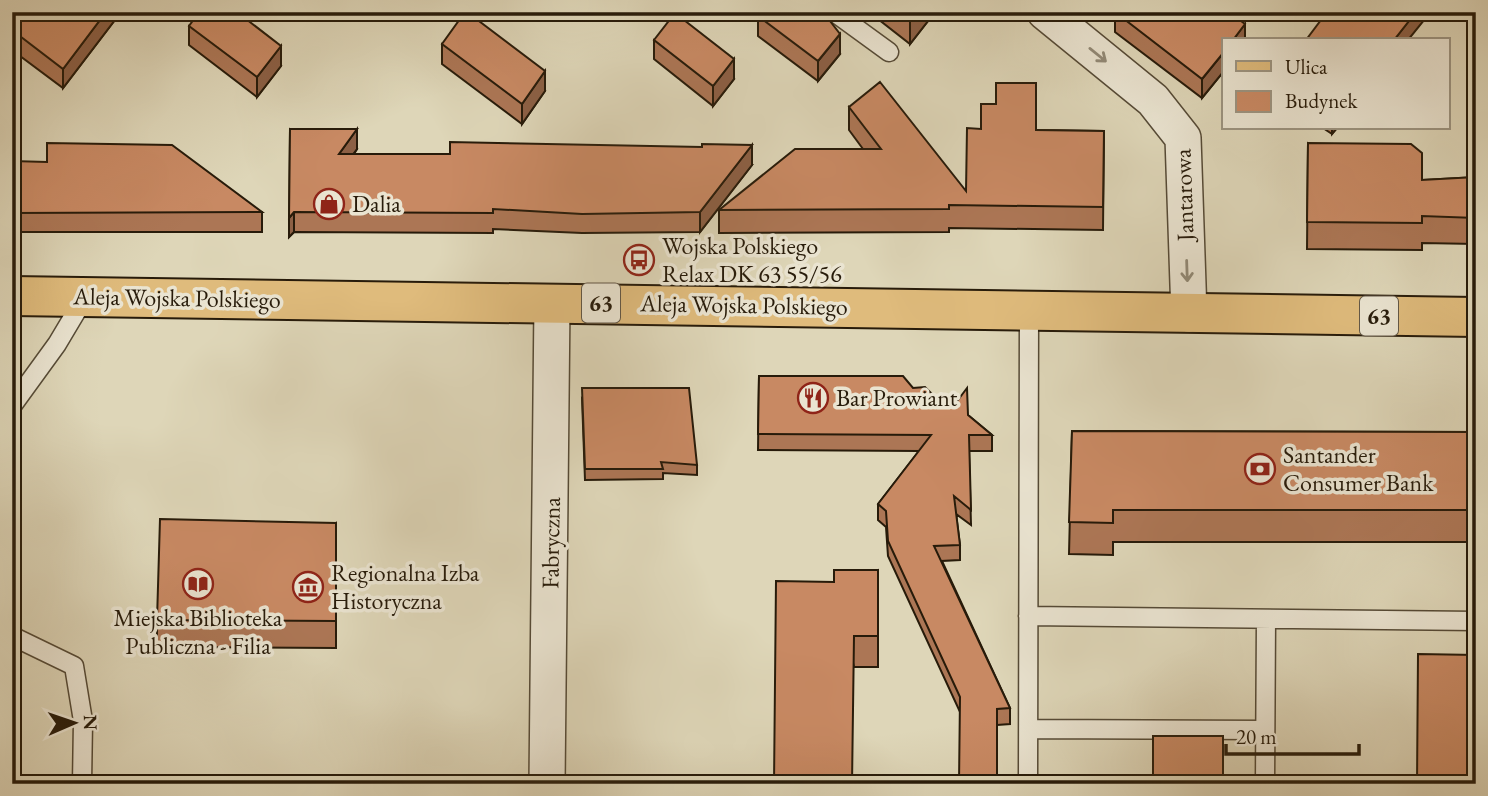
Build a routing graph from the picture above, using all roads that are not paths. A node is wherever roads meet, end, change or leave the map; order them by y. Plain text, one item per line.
1 (834, 12) edge
2 (1045, 12) edge
3 (889, 52) dead end
4 (12, 296) edge
5 (85, 297) junction
6 (552, 303) junction
7 (1029, 310) junction
8 (1189, 314) junction
9 (1476, 317) edge
10 (12, 406) edge
11 (1028, 616) junction
12 (1266, 619) junction
13 (1476, 621) edge
14 (12, 636) edge
15 (1029, 729) junction
16 (1265, 730) junction
17 (82, 784) edge
18 (547, 784) edge
19 (1028, 784) edge
20 (1265, 784) edge

1 - 3 lane
2 -> 8 street, Jantarowa
4 - 5 main road, Aleja Wojska Polskiego / 63
5 - 6 main road, Aleja Wojska Polskiego / 63
5 - 10 lane
6 - 7 main road, Aleja Wojska Polskiego / 63
6 - 18 street, Fabryczna
7 - 8 main road, Aleja Wojska Polskiego / 63
7 - 11 lane
8 - 9 main road, Aleja Wojska Polskiego / 63
11 - 12 lane
11 - 15 lane
12 - 13 lane
12 - 16 lane
14 - 17 lane
15 - 16 lane
15 - 19 lane
16 - 20 lane

